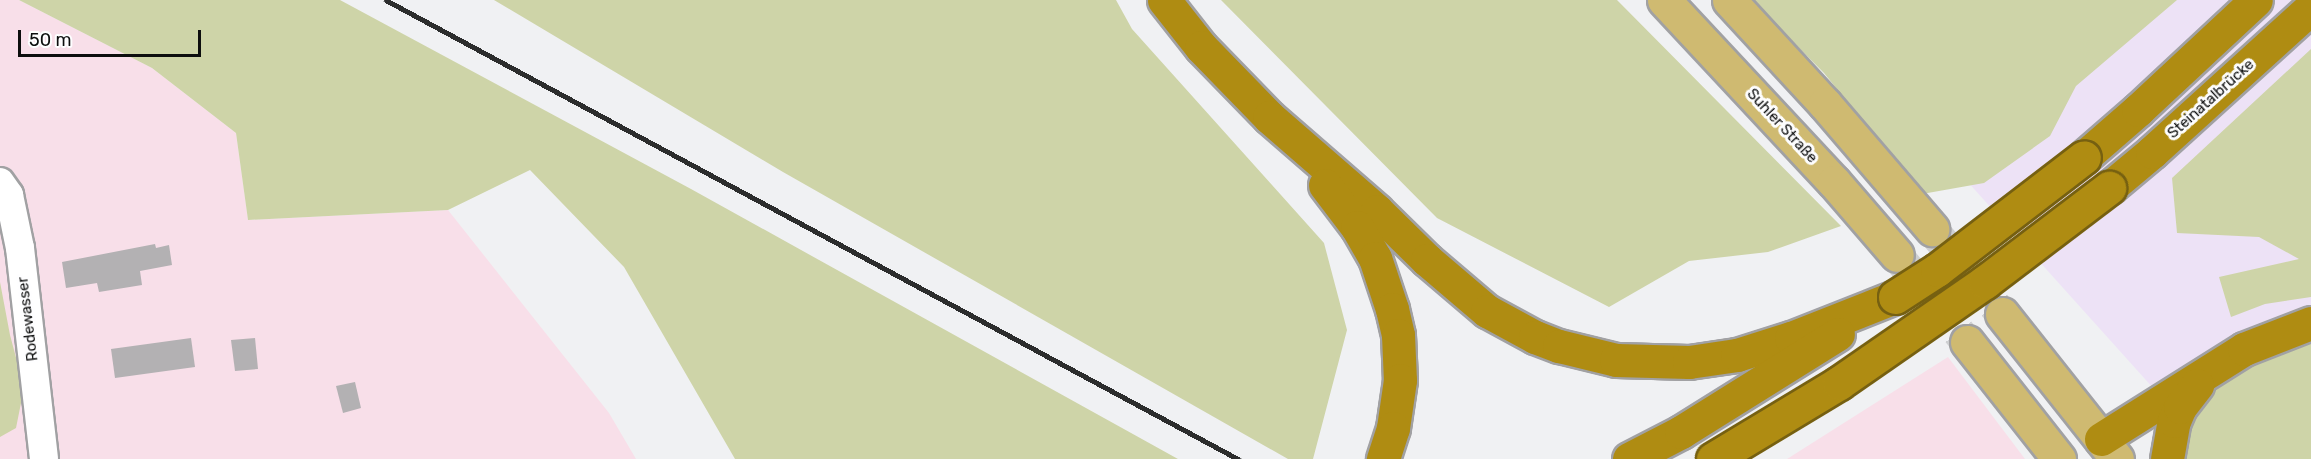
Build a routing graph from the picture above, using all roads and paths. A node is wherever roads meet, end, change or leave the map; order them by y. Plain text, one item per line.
1 (1164, 0) edge
2 (1664, 0) edge
3 (1729, 0) edge
4 (2256, 0) edge
5 (2311, 8) edge
6 (1269, 117) junction
7 (0, 182) edge
8 (1932, 229) tunnel mouth
9 (1897, 255) tunnel mouth
10 (1895, 297) junction
11 (2002, 314) tunnel mouth
12 (2311, 323) edge
13 (1967, 342) tunnel mouth
14 (2210, 371) junction
15 (2098, 452) edge
16 (44, 459) edge
17 (1383, 459) edge
18 (1629, 459) edge
19 (1713, 459) edge
20 (2059, 459) edge
21 (2167, 459) edge

1 - 6 highway
2 - 9 main road, Suhler Straße
3 - 8 main road
4 - 10 highway, bridge
5 - 19 highway, Steinatalbrücke, bridge
6 - 10 highway
6 - 17 highway
7 - 16 street, Rodewasser
10 - 18 highway
11 - 15 main road
12 - 14 highway
13 - 20 main road
14 - 15 highway
14 - 21 highway

